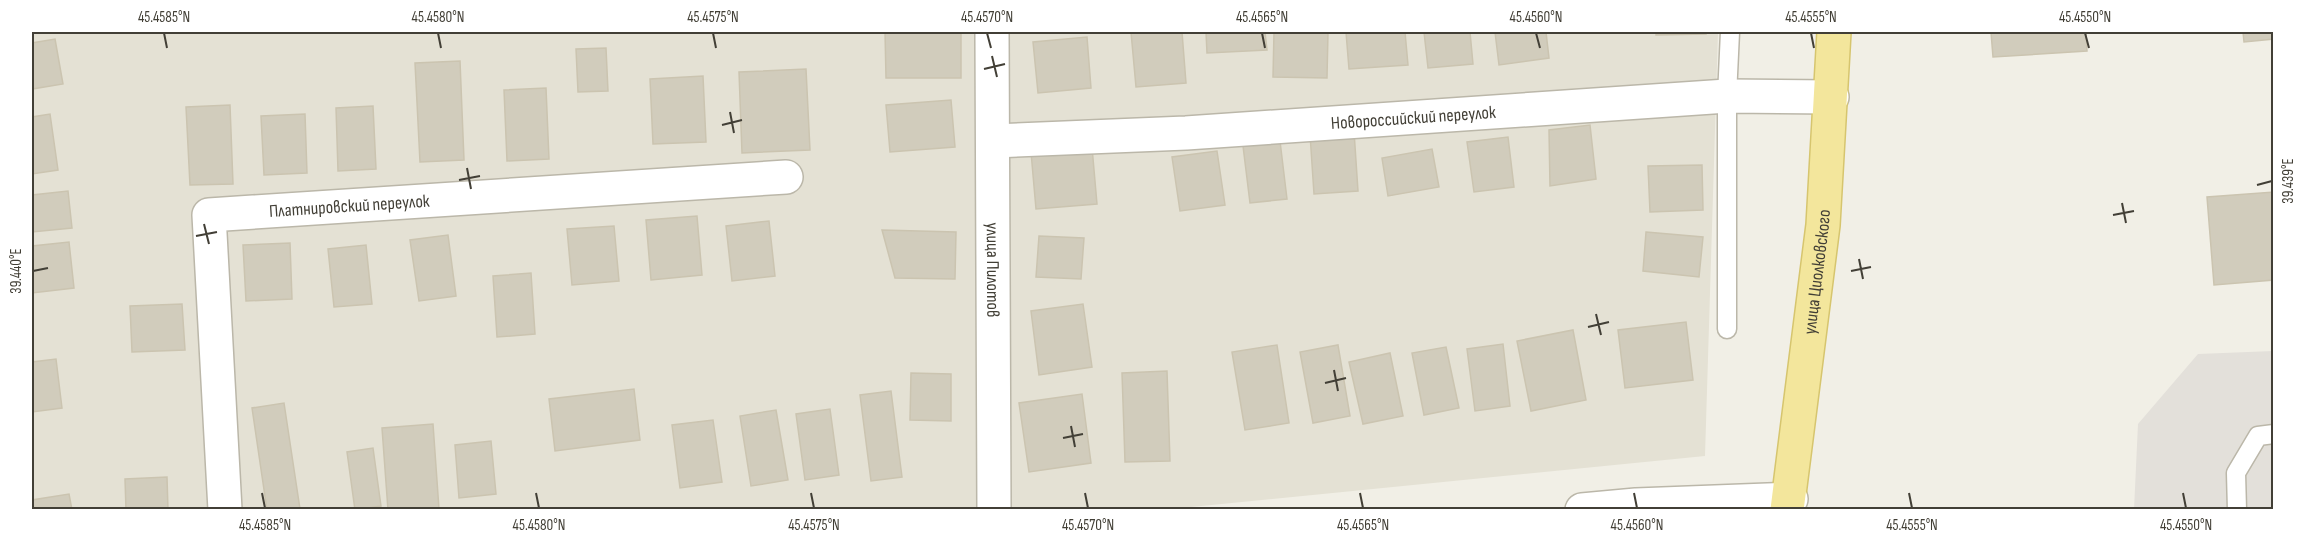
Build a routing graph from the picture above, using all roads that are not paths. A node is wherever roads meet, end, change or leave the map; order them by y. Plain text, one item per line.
1 (992, 32) edge
2 (1730, 32) edge
3 (1834, 32) edge
4 (1727, 96) junction
5 (1832, 97) junction
6 (994, 141) junction
7 (786, 177) dead end
8 (1727, 329) dead end
9 (2274, 434) edge
10 (1789, 504) edge
11 (225, 510) edge
12 (994, 510) edge
13 (1582, 510) edge
14 (2237, 510) edge

1 - 6 street, улица Пилотов
2 - 4 lane
3 - 5 main road, улица Циолковского
4 - 5 street, Новороссийский переулок
4 - 6 street, Новороссийский переулок
4 - 8 lane
5 - 10 main road, улица Циолковского
6 - 12 street, улица Пилотов
7 - 11 street, Платнировский переулок
9 - 14 lane
10 - 13 street

